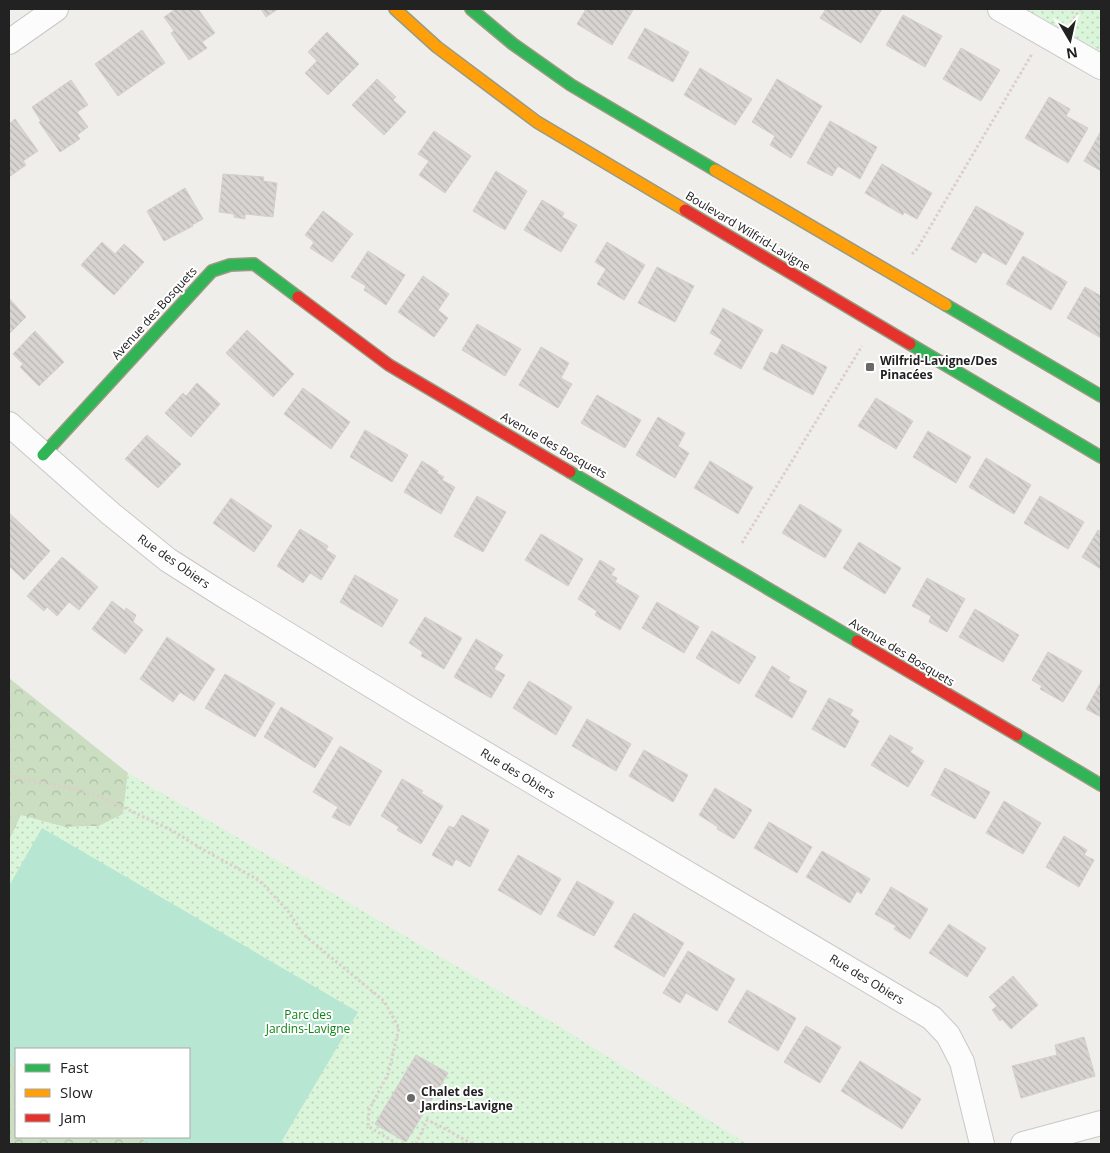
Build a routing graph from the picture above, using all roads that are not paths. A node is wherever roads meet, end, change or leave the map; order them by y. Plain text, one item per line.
1 (395, 9) edge
2 (471, 9) edge
3 (1000, 9) edge
4 (44, 12) edge
5 (9, 42) edge
6 (1101, 67) edge
7 (1101, 396) edge
8 (9, 424) edge
9 (43, 455) junction
10 (1101, 457) edge
11 (1101, 785) edge
12 (1101, 1123) edge
13 (982, 1144) edge
14 (1023, 1144) edge

1 - 10 street, Boulevard Wilfrid-Lavigne
2 - 7 street
3 - 6 street
4 - 5 street
8 - 9 street, Rue des Obiers
9 - 11 street, Avenue des Bosquets
9 - 13 street, Rue des Obiers
12 - 14 street

